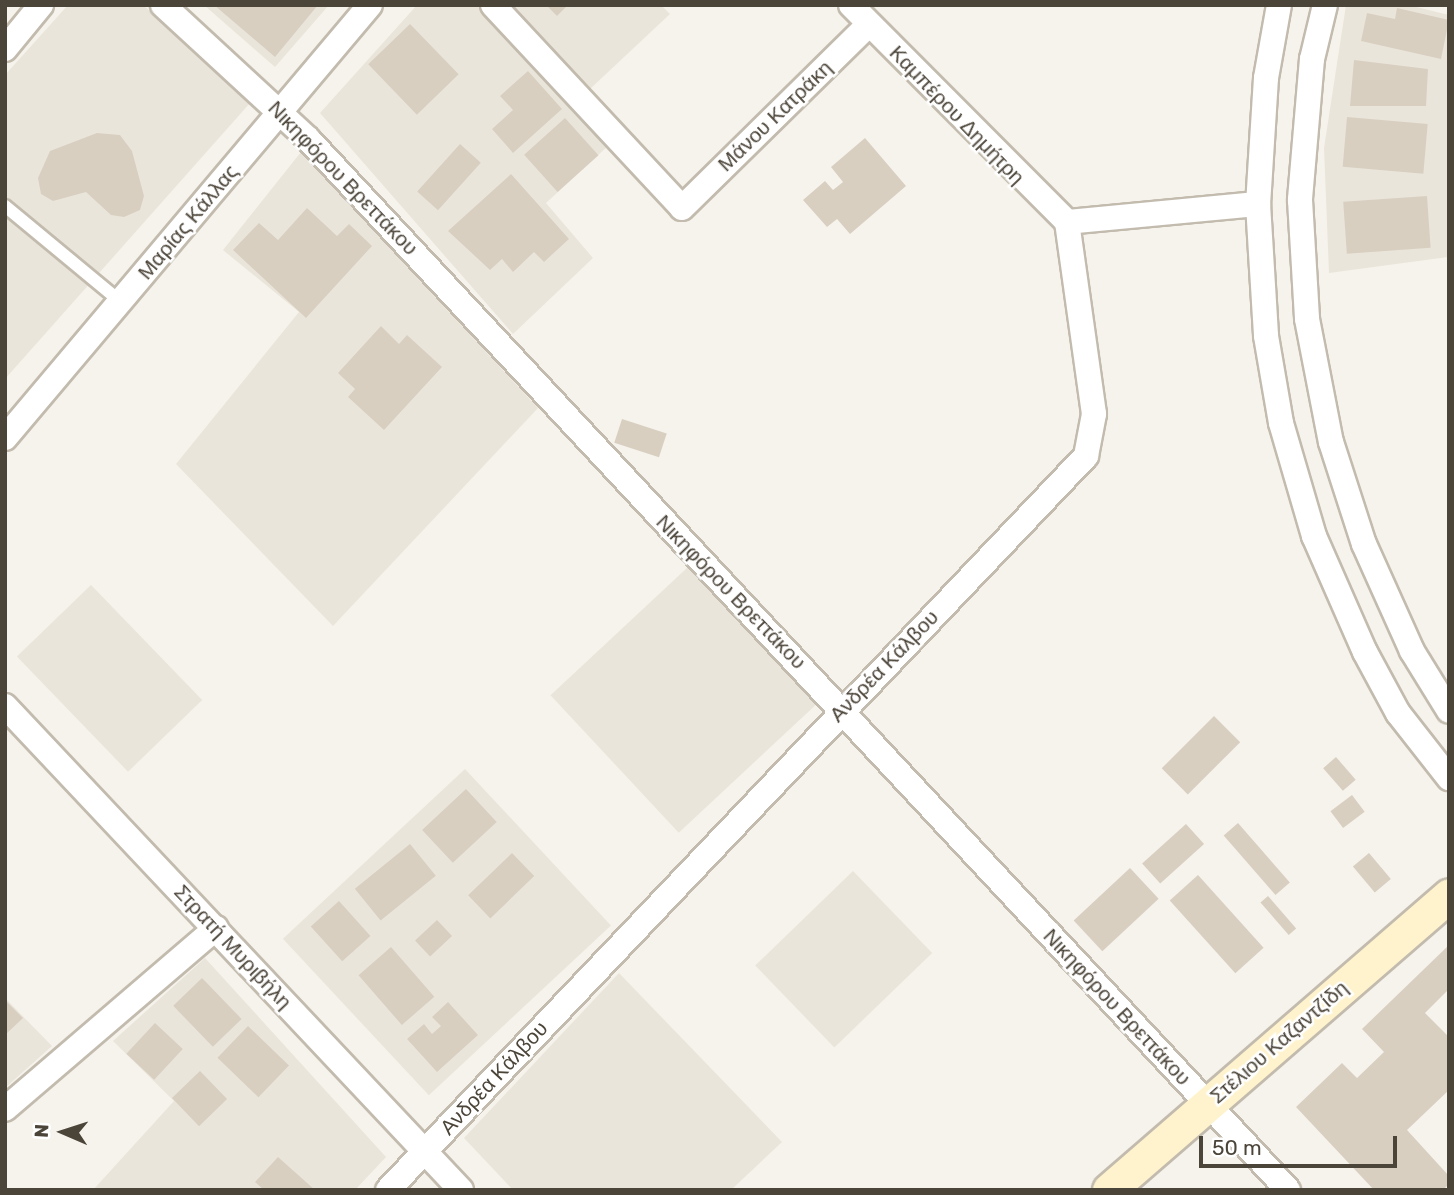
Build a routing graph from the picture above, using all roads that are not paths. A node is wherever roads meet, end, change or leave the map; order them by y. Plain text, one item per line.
1 (41, 5) edge
2 (163, 5) edge
3 (370, 5) edge
4 (494, 5) edge
5 (851, 5) edge
6 (1279, 5) edge
7 (1325, 5) edge
8 (869, 24) junction
9 (5, 49) edge
10 (281, 111) junction
11 (1258, 204) junction
12 (5, 206) edge
13 (1067, 222) junction
14 (121, 302) junction
15 (5, 438) edge
16 (5, 706) edge
17 (843, 709) junction
18 (1449, 711) edge
19 (1449, 778) edge
20 (1449, 895) edge
21 (216, 928) junction
22 (1207, 1104) junction
23 (5, 1109) edge
24 (424, 1152) junction
25 (388, 1190) edge
26 (461, 1190) edge
27 (1109, 1190) edge
28 (1288, 1190) edge

1 - 9 street
2 - 10 street, Νικηφόρου Βρεττάκου
3 - 10 street, Μαρίας Κάλλας
4 - 8 street, Μάνου Κατράκη
5 - 8 street, Καμπέρου Δημήτρη
6 - 11 street
7 - 18 street
8 - 13 street, Καμπέρου Δημήτρη
10 - 14 street, Μαρίας Κάλλας
10 - 17 street, Νικηφόρου Βρεττάκου
11 - 13 street
11 - 19 street
12 - 14 lane
13 - 17 street, Ανδρέα Κάλβου
14 - 15 street, Μαρίας Κάλλας
16 - 21 street, Στρατή Μυριβήλη
17 - 22 street, Νικηφόρου Βρεττάκου
17 - 24 street, Ανδρέα Κάλβου
20 - 22 main road, Στέλιου Καζαντζίδη
21 - 23 street
21 - 24 street, Στρατή Μυριβήλη
22 - 27 main road, Στέλιου Καζαντζίδη
22 - 28 street, Νικηφόρου Βρεττάκου
24 - 25 street, Ανδρέα Κάλβου
24 - 26 street, Στρατή Μυριβήλη

